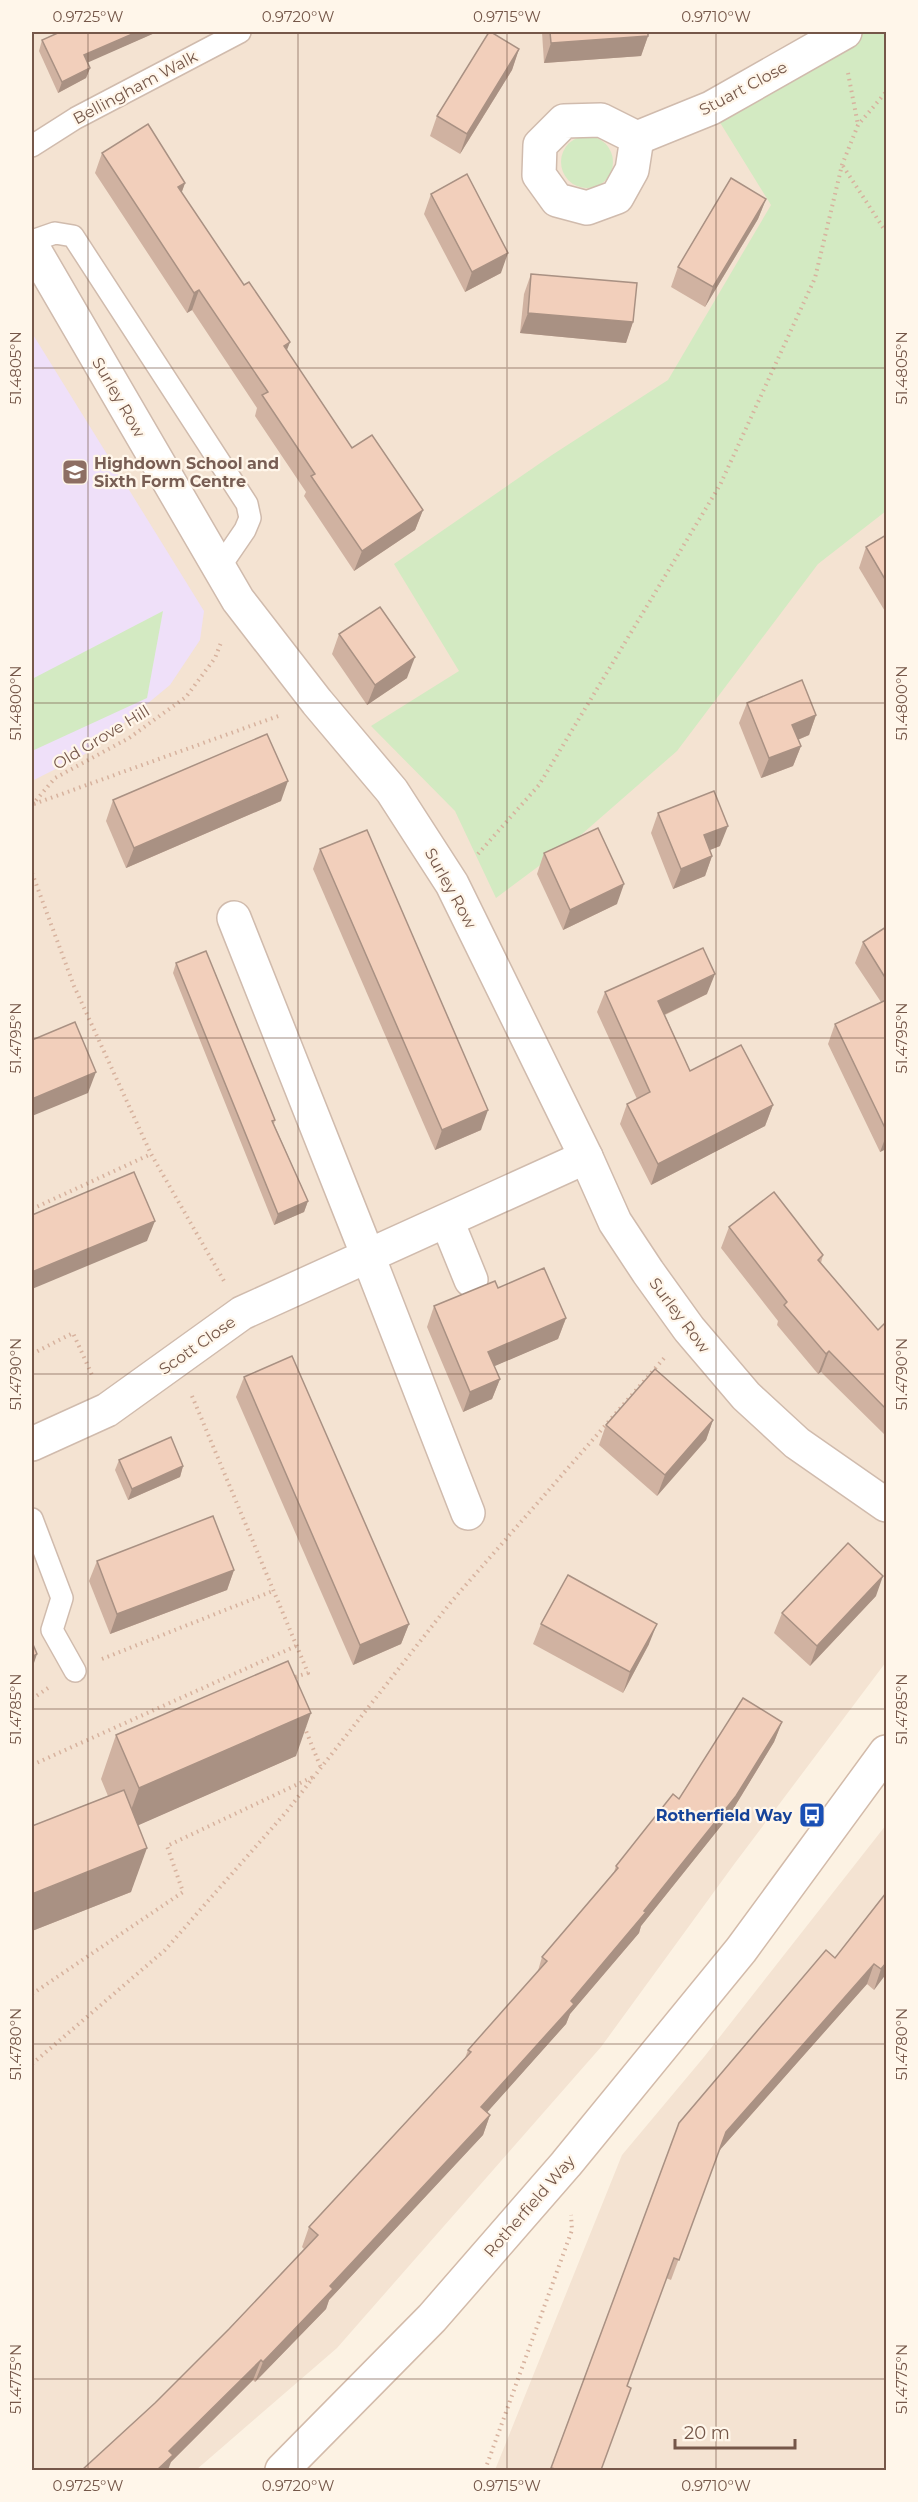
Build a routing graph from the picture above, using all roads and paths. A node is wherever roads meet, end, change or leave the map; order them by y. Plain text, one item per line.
1 (240, 32) edge
2 (841, 32) edge
3 (886, 92) edge
4 (858, 125) junction
5 (637, 138) dead end
6 (32, 146) edge
7 (842, 165) junction
8 (886, 232) edge
9 (32, 243) edge
10 (219, 568) junction
11 (238, 600) junction
12 (317, 702) junction
13 (33, 805) edge
14 (32, 873) edge
15 (452, 884) junction
16 (234, 918) dead end
17 (151, 1154) junction
18 (586, 1157) junction
19 (32, 1209) edge
20 (447, 1221) junction
21 (368, 1256) junction
22 (471, 1280) dead end
23 (242, 1313) junction
24 (689, 1329) junction
25 (32, 1354) edge
26 (177, 1359) junction
27 (107, 1410) junction
28 (32, 1444) edge
29 (886, 1505) edge
30 (468, 1513) dead end
31 (32, 1519) edge
32 (273, 1591) junction
33 (296, 1646) junction
34 (75, 1671) junction
35 (286, 1681) edge
36 (32, 1699) edge
37 (304, 1725) edge
38 (886, 1752) edge
39 (32, 1765) edge
40 (321, 1768) junction
41 (316, 1775) junction
42 (32, 1994) edge
43 (32, 2064) edge
44 (566, 2164) junction
45 (282, 2470) edge
46 (485, 2470) edge

1 - 6 lane, Bellingham Walk
2 - 4 path
2 - 5 street, Stuart Close
3 - 4 path
4 - 7 path
7 - 8 path
7 - 15 path
9 - 10 street, Surley Row
9 - 10 lane
10 - 11 street, Surley Row
11 - 12 street, Surley Row
11 - 13 path, Old Grove Hill
12 - 13 path
12 - 15 street, Surley Row
14 - 17 path
15 - 18 street, Surley Row
16 - 21 street
17 - 19 path
17 - 23 path
18 - 20 street, Scott Close
18 - 24 street, Surley Row
20 - 21 street, Scott Close
20 - 22 street
21 - 23 street, Scott Close
21 - 30 street
23 - 26 street, Scott Close
24 - 29 street, Surley Row
24 - 40 path
25 - 27 path
26 - 27 street, Scott Close
26 - 32 path
27 - 28 street, Scott Close
31 - 34 lane
32 - 33 path
32 - 34 path
33 - 35 path
33 - 39 path
34 - 36 path
37 - 40 path
38 - 44 street, Rotherfield Way
40 - 41 path
41 - 42 path
41 - 43 path
44 - 45 street, Rotherfield Way
44 - 46 path

